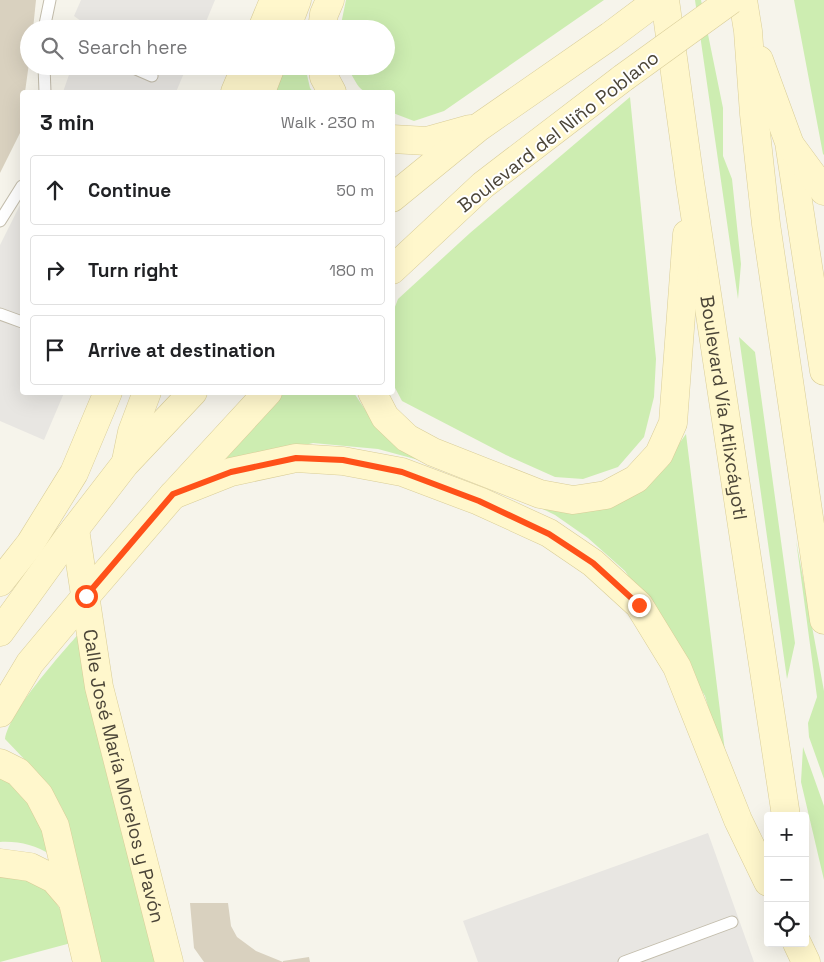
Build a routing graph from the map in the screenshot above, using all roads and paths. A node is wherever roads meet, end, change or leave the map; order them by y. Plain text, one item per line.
1 (50, 0) edge
2 (274, 0) edge
3 (297, 0) edge
4 (330, 0) edge
5 (658, 0) edge
6 (665, 0) edge
7 (731, 0) edge
8 (743, 0) edge
9 (46, 20) edge
10 (266, 20) edge
11 (289, 20) edge
12 (323, 20) edge
13 (748, 31) junction
14 (44, 75) edge
15 (242, 75) edge
16 (268, 75) edge
17 (324, 75) edge
18 (45, 90) edge
19 (236, 90) edge
20 (262, 90) edge
21 (331, 90) edge
22 (479, 126) junction
23 (395, 139) edge
24 (789, 142) junction
25 (690, 182) junction
26 (483, 185) junction
27 (20, 189) edge
28 (824, 191) edge
29 (395, 196) edge
30 (0, 221) edge
31 (395, 267) edge
32 (395, 284) edge
33 (0, 314) edge
34 (20, 321) edge
35 (824, 371) edge
36 (107, 395) edge
37 (146, 395) edge
38 (190, 395) edge
39 (265, 395) edge
40 (374, 395) edge
41 (125, 464) junction
42 (74, 473) junction
43 (173, 494) junction
44 (75, 529) junction
45 (0, 582) edge
46 (86, 596) junction
47 (824, 620) edge
48 (0, 632) edge
49 (0, 713) edge
50 (0, 762) edge
51 (785, 812) edge
52 (0, 863) edge
53 (764, 874) edge
54 (72, 900) junction
55 (732, 922) dead end
56 (799, 947) edge
57 (805, 947) edge
58 (87, 962) edge
59 (169, 962) edge
60 (624, 962) edge
61 (807, 962) edge

1 - 9 lane
2 - 10 main road
3 - 11 main road
4 - 12 main road
5 - 22 main road
6 - 25 main road, Boulevard Vía Atlixcáyotl
7 - 26 main road, Boulevard del Niño Poblano, bridge
8 - 13 main road
13 - 24 main road
13 - 47 main road
14 - 18 lane
15 - 19 main road
16 - 20 main road
17 - 21 main road
22 - 23 main road
22 - 29 main road
24 - 28 main road
24 - 35 main road
25 - 40 main road
25 - 51 main road, Boulevard Vía Atlixcáyotl
26 - 31 main road, Boulevard del Niño Poblano
26 - 32 main road
27 - 30 lane
33 - 34 lane
36 - 42 main road
37 - 41 main road
38 - 41 main road
39 - 43 main road
41 - 42 main road
41 - 44 main road
42 - 45 main road
43 - 46 main road
43 - 53 main road
44 - 46 main road, Calle José María Morelos y Pavón
44 - 48 main road
46 - 49 main road
46 - 59 main road, Calle José María Morelos y Pavón
50 - 54 main road
52 - 54 main road
54 - 58 main road
55 - 60 lane
56 - 61 main road
57 - 61 main road

